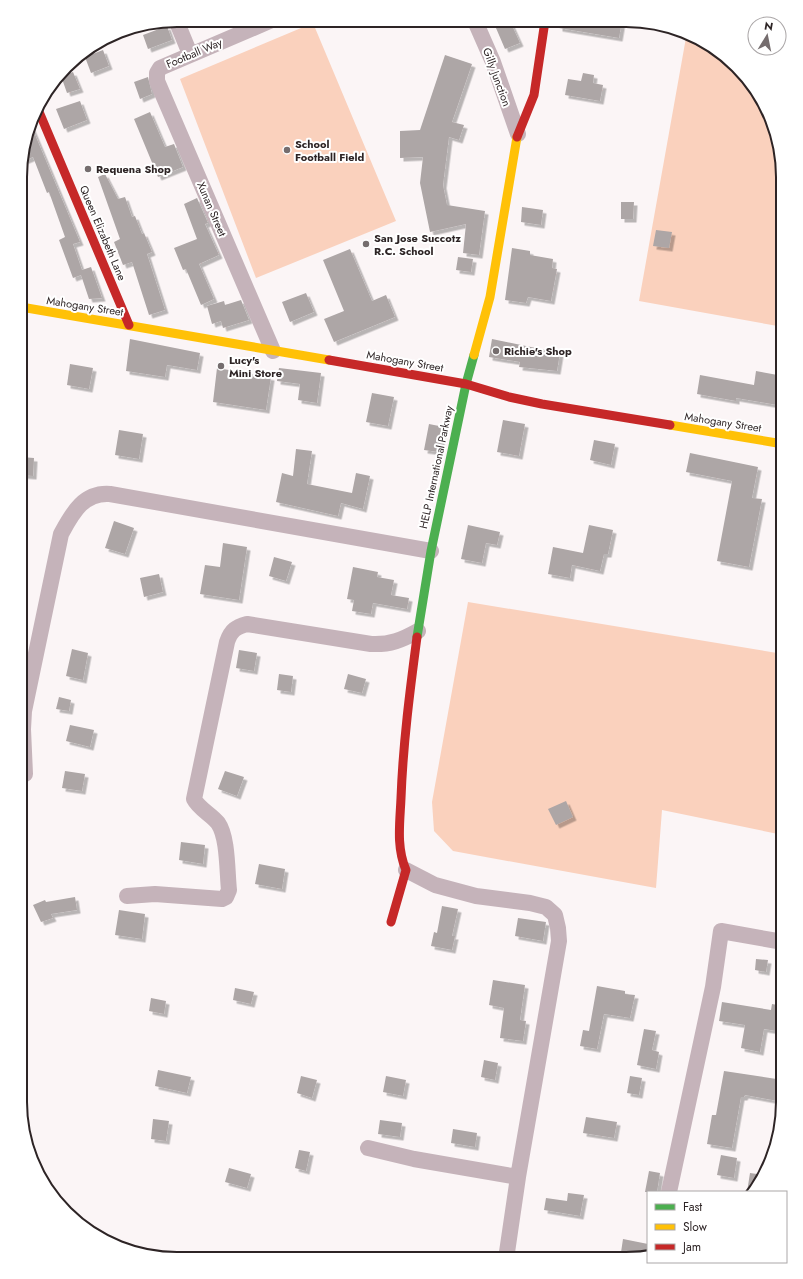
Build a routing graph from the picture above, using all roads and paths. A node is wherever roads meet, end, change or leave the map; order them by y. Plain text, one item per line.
1 (179, 27) edge
2 (255, 27) edge
3 (478, 27) edge
4 (544, 27) edge
5 (190, 54) junction
6 (160, 68) joint
7 (40, 115) edge
8 (518, 134) junction
9 (27, 308) edge
10 (129, 325) junction
11 (273, 351) junction
12 (466, 384) junction
13 (776, 443) edge
14 (431, 551) junction
15 (418, 631) junction
16 (27, 697) edge
17 (406, 870) junction
18 (127, 896) dead end
19 (391, 922) dead end
20 (776, 941) edge
21 (368, 1148) dead end
22 (518, 1177) junction
23 (671, 1191) edge
24 (507, 1252) edge

1 - 5 street
2 - 5 street, Football Way
3 - 8 street, Gilly Junction
4 - 8 street, HELP International Parkway
5 - 6 street, Football Way
6 - 11 street, Xunan Street
7 - 10 street, Queen Elizabeth Lane
8 - 12 street, HELP International Parkway
9 - 10 street, Mahogany Street
10 - 11 street, Mahogany Street
11 - 12 street, Mahogany Street
12 - 13 street, Mahogany Street
12 - 14 street, HELP International Parkway
14 - 15 street, HELP International Parkway
14 - 16 street
15 - 17 street, HELP International Parkway
15 - 18 street
17 - 19 street
17 - 22 street
20 - 23 street
21 - 22 street
22 - 24 street

